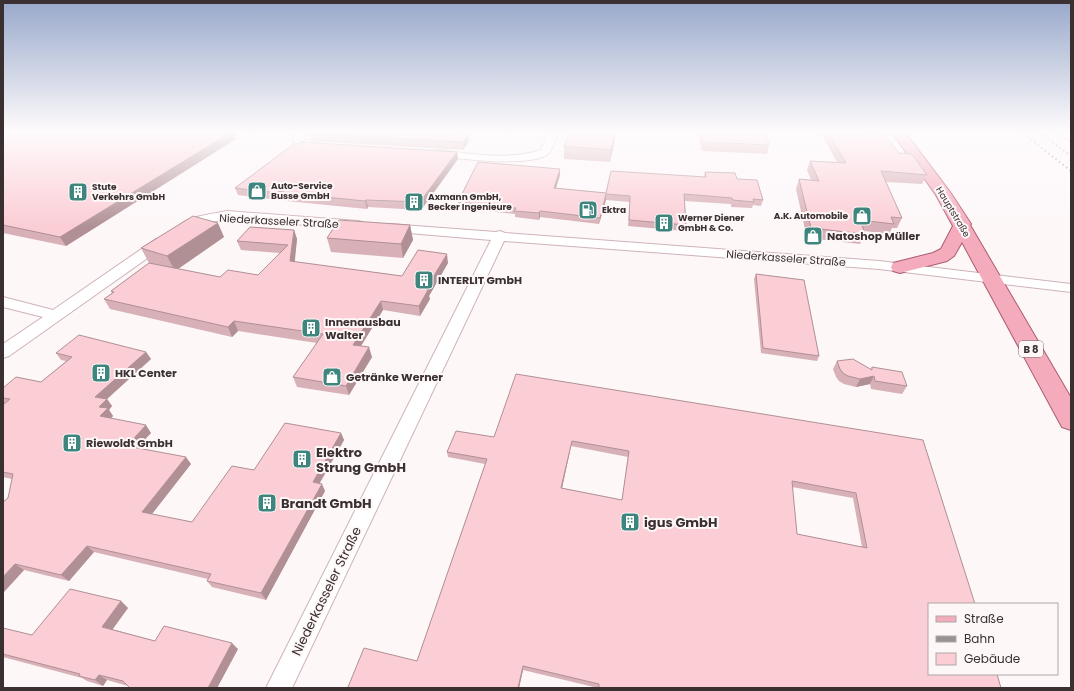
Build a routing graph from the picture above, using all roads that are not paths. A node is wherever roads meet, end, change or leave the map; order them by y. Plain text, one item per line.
1 (921, 163) edge
2 (962, 224) junction
3 (500, 235) junction
4 (900, 267) junction
5 (990, 278) junction
6 (1071, 288) edge
7 (3, 302) edge
8 (54, 315) junction
9 (3, 352) edge
10 (1071, 420) edge
11 (279, 688) edge

1 - 2 main road, Hauptstraße / B 8
2 - 4 main road
2 - 5 main road, Hauptstraße / B 8
3 - 4 street, Niederkasseler Straße
3 - 8 street, Niederkasseler Straße
3 - 11 street, Niederkasseler Straße
4 - 5 street, Niederkasseler Straße
5 - 6 street, Niederkasseler Straße
5 - 10 main road, B 8
7 - 8 street
8 - 9 street, Niederkasseler Straße

